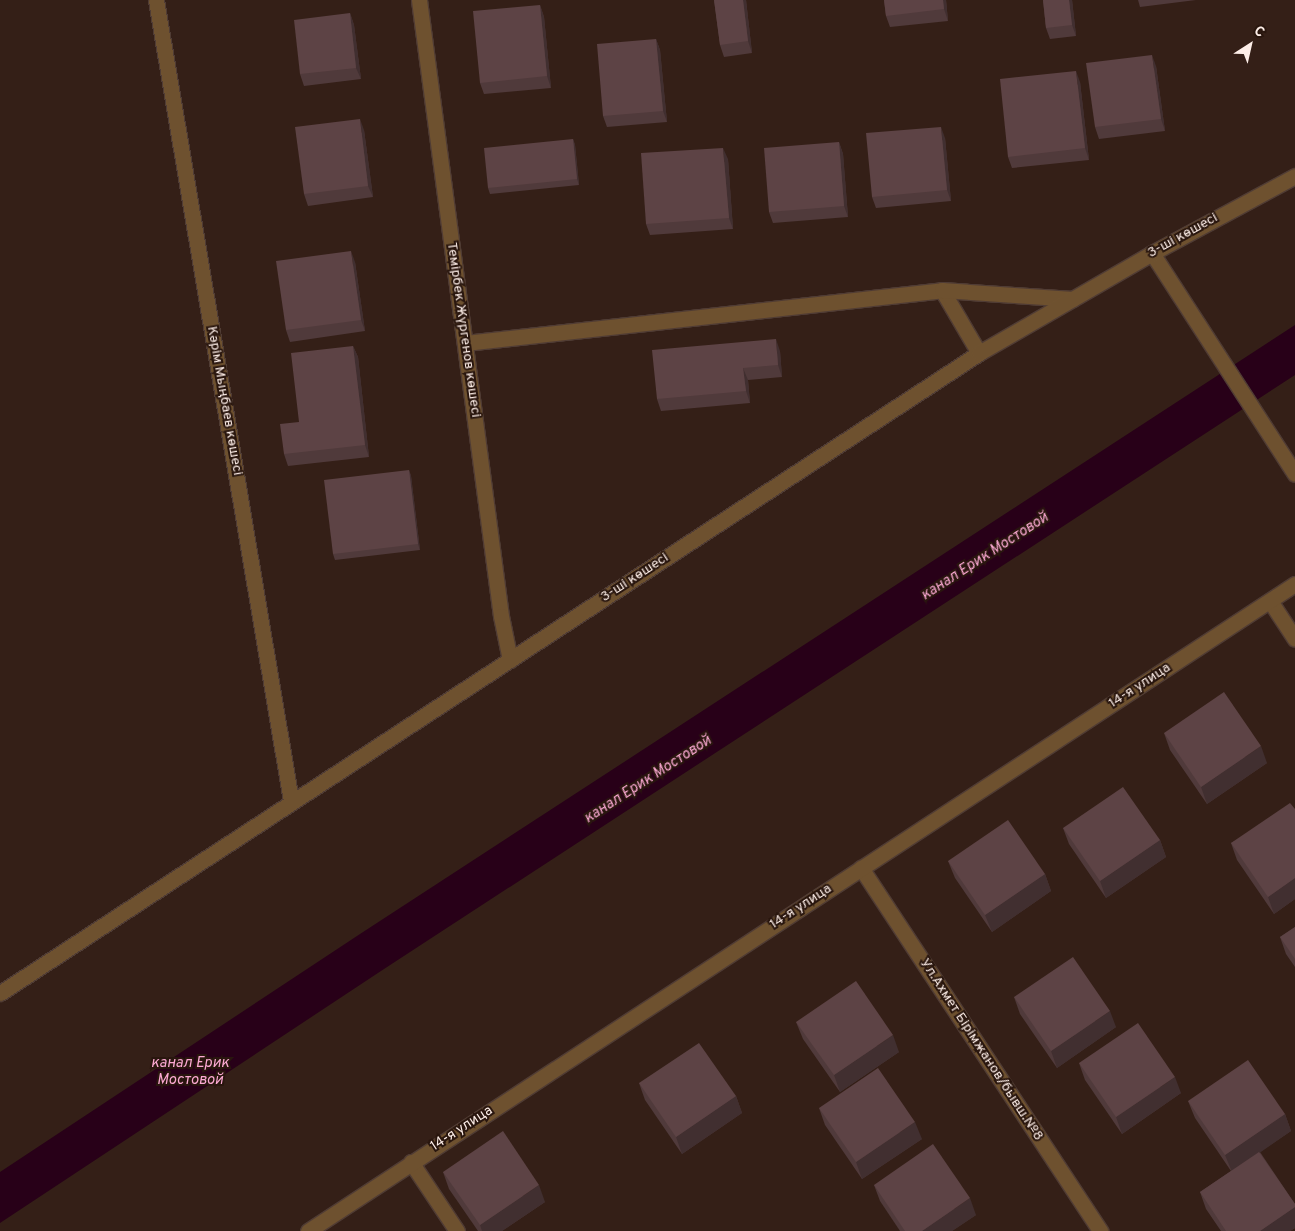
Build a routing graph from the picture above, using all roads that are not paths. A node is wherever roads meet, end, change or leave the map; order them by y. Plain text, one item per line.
1 (156, 0) edge
2 (418, 0) edge
3 (1295, 176) edge
4 (1152, 253) junction
5 (942, 290) junction
6 (1072, 299) junction
7 (465, 343) junction
8 (979, 353) junction
9 (1294, 471) edge
10 (1295, 584) edge
11 (1270, 601) junction
12 (1295, 639) edge
13 (510, 660) junction
14 (291, 801) junction
15 (861, 868) junction
16 (0, 993) edge
17 (411, 1162) junction
18 (308, 1231) edge
19 (457, 1231) edge
20 (1100, 1231) edge

1 - 14 street, Кәрім Мыңбаев көшесі
2 - 7 street, Темірбек Жүргенов көшесі
3 - 4 street, 3-ші көшесі
4 - 6 street, 3-ші көшесі
4 - 9 street
5 - 6 street
5 - 7 street
5 - 8 street
6 - 8 street, 3-ші көшесі
7 - 13 street, Темірбек Жүргенов көшесі
8 - 13 street, 3-ші көшесі
10 - 11 street, 14-я улица
11 - 12 street
11 - 15 street, 14-я улица
13 - 14 street, 3-ші көшесі
14 - 16 street, 3-ші көшесі
15 - 17 street, 14-я улица
15 - 20 street, Ул.Ахмет Бірімжанов/бывш.№8
17 - 18 street, 14-я улица
17 - 19 street

